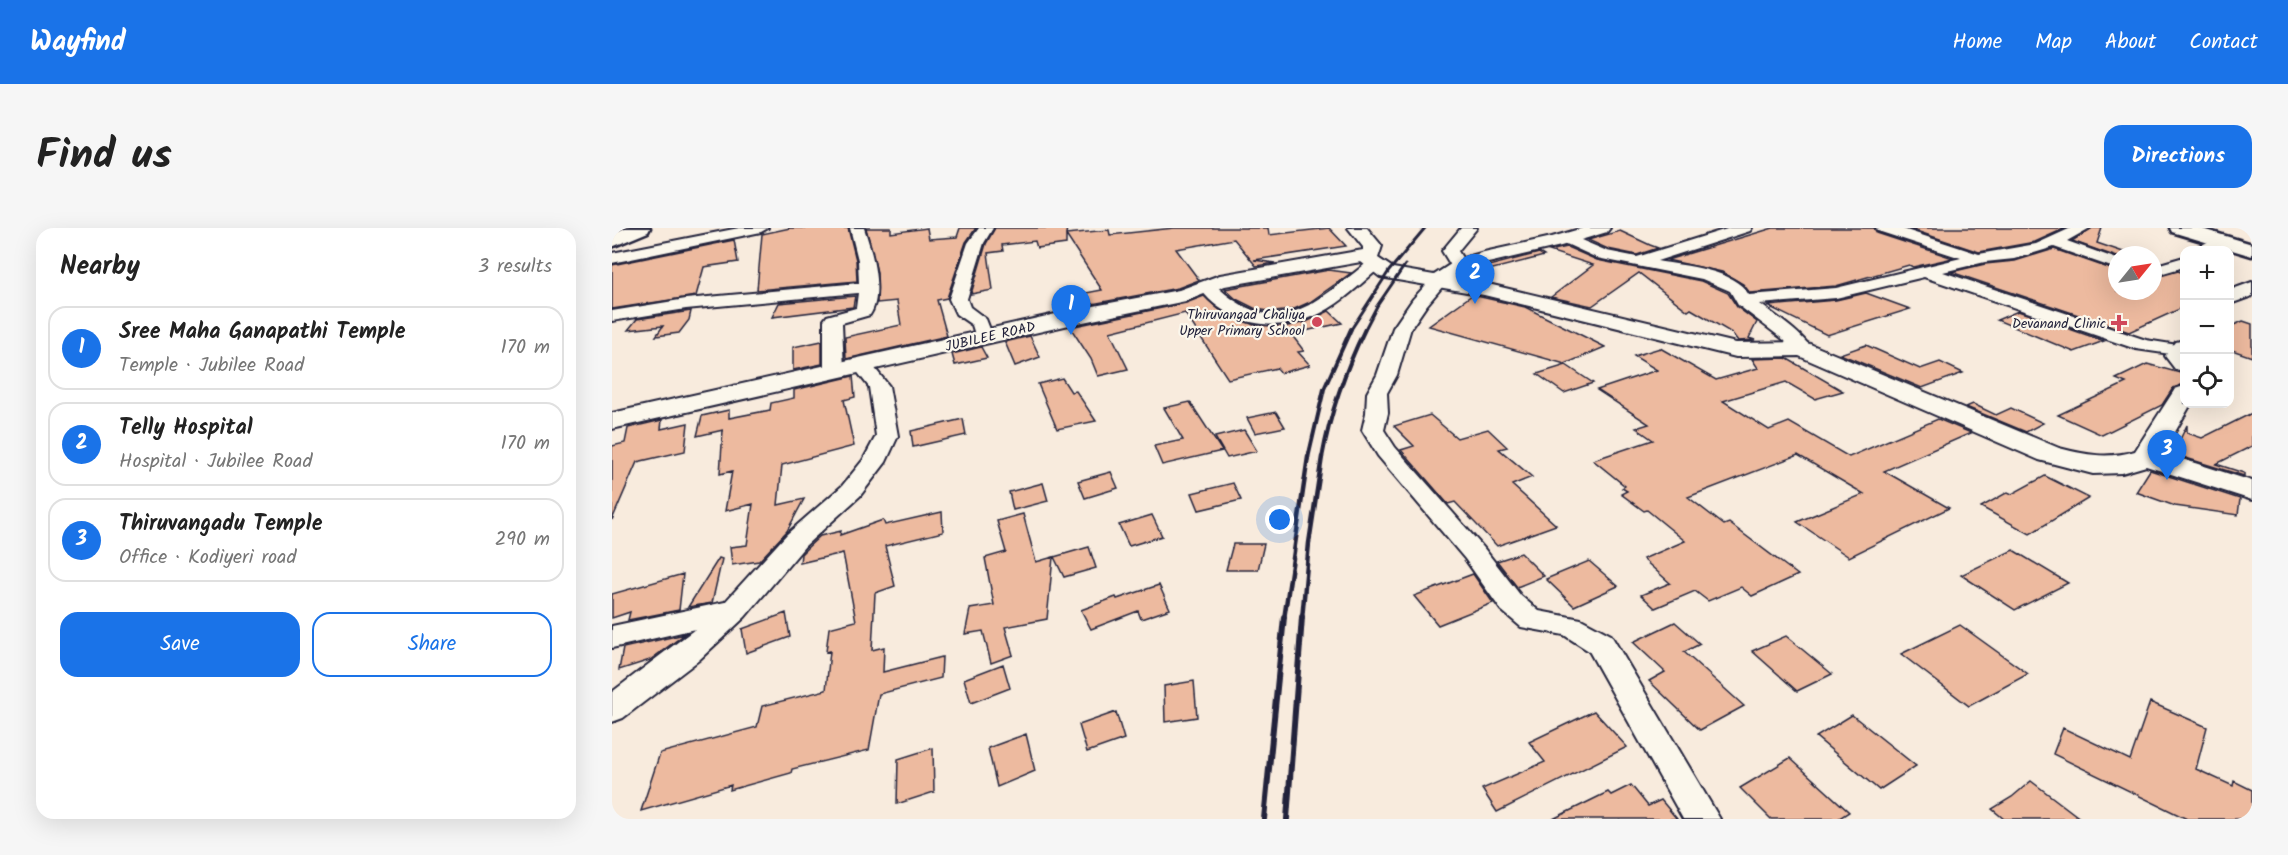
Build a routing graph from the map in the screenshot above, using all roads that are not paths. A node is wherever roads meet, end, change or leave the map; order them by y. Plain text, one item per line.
1 (641, 228) edge
2 (761, 228) edge
3 (857, 228) edge
4 (986, 228) edge
5 (1357, 228) edge
6 (1470, 228) edge
7 (1601, 228) edge
8 (1745, 228) edge
9 (1883, 228) edge
10 (2083, 228) edge
11 (2179, 228) edge
12 (1567, 239) junction
13 (612, 241) edge
14 (2221, 241) junction
15 (2055, 242) junction
16 (2210, 246) edge
17 (2252, 250) edge
18 (612, 258) edge
19 (1979, 259) junction
20 (1370, 260) junction
21 (2108, 261) edge
22 (1635, 263) junction
23 (2180, 263) edge
24 (2162, 268) edge
25 (1925, 272) junction
26 (1449, 273) junction
27 (1206, 286) junction
28 (868, 287) junction
29 (2252, 288) edge
30 (2234, 296) edge
31 (1744, 301) junction
32 (612, 316) edge
33 (984, 337) junction
34 (1802, 349) junction
35 (2180, 353) edge
36 (862, 365) junction
37 (834, 371) junction
38 (2180, 401) edge
39 (612, 421) edge
40 (2146, 457) junction
41 (2252, 491) edge
42 (735, 610) junction
43 (612, 637) edge
44 (612, 709) edge
45 (1702, 819) edge

1 - 13 main road
2 - 18 street
3 - 28 street
4 - 33 street
5 - 20 street
6 - 26 street
7 - 12 street
8 - 22 street
9 - 19 street
10 - 15 street
11 - 14 main road
12 - 22 street
12 - 26 street
14 - 16 street
14 - 17 main road
15 - 19 street
15 - 21 street
19 - 25 street
20 - 26 street
20 - 27 street, JUBILEE ROAD
20 - 27 street
22 - 31 street
23 - 24 street
25 - 31 street
25 - 35 street
26 - 34 street
26 - 45 street
27 - 33 street, JUBILEE ROAD
28 - 32 street
28 - 37 street
29 - 30 street
31 - 34 street
33 - 36 street, JUBILEE ROAD
34 - 40 street
36 - 37 street, JUBILEE ROAD
36 - 42 street
37 - 39 street, JUBILEE ROAD
38 - 40 street
40 - 41 street
42 - 43 street
42 - 44 street

